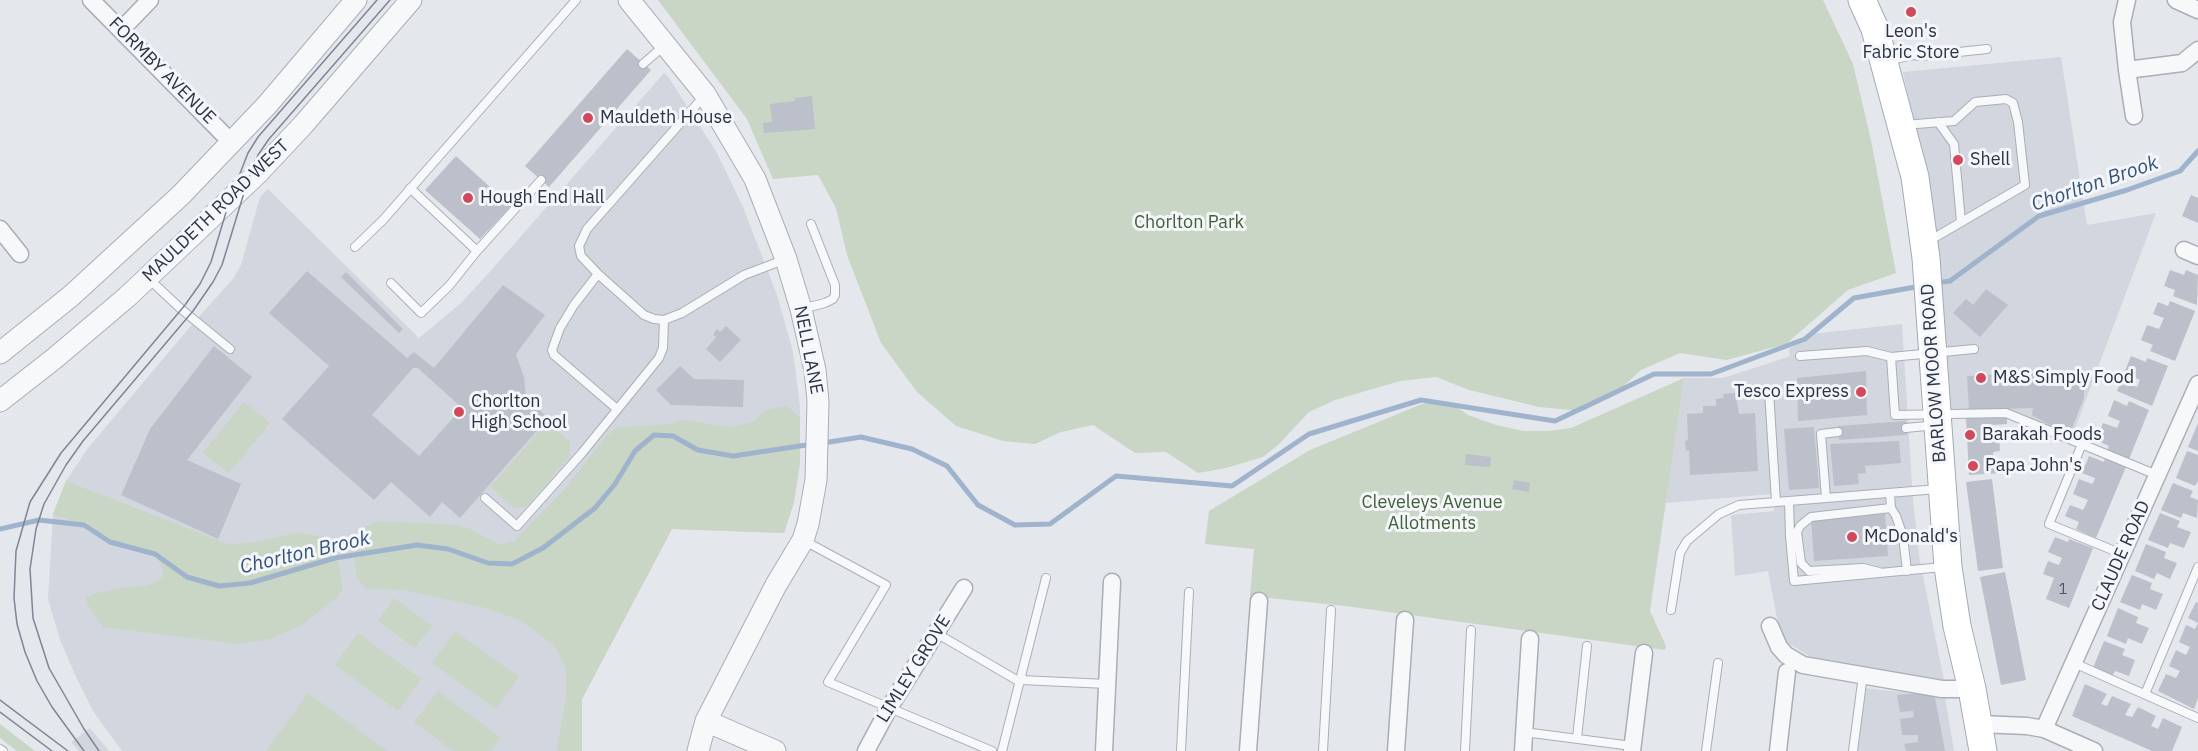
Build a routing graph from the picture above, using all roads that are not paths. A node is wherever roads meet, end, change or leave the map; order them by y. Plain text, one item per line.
1 (91, 0) edge
2 (150, 0) edge
3 (356, 0) edge
4 (411, 0) edge
5 (576, 0) edge
6 (629, 0) edge
7 (1862, 0) edge
8 (2127, 0) edge
9 (2176, 0) edge
10 (2198, 10) edge
11 (121, 30) junction
12 (666, 44) junction
13 (1987, 49) dead end
14 (2198, 50) edge
15 (1884, 62) junction
16 (644, 64) dead end
17 (2127, 70) junction
18 (705, 94) junction
19 (2134, 116) dead end
20 (1938, 122) junction
21 (1901, 125) junction
22 (232, 143) junction
23 (541, 180) dead end
24 (410, 188) junction
25 (1961, 222) junction
26 (811, 224) dead end
27 (0, 229) edge
28 (355, 247) dead end
29 (477, 251) junction
30 (1925, 251) junction
31 (20, 254) dead end
32 (786, 259) junction
33 (598, 274) junction
34 (148, 278) junction
35 (391, 283) dead end
36 (801, 309) junction
37 (664, 320) junction
38 (230, 349) dead end
39 (1974, 349) dead end
40 (0, 353) edge
41 (1933, 354) junction
42 (1800, 356) dead end
43 (1891, 357) junction
44 (2198, 384) edge
45 (1768, 391) dead end
46 (0, 401) edge
47 (617, 409) junction
48 (1937, 420) junction
49 (1906, 428) dead end
50 (1838, 432) dead end
51 (2082, 444) junction
52 (2157, 475) junction
53 (1941, 489) junction
54 (1890, 493) junction
55 (485, 498) dead end
56 (1826, 498) junction
57 (1788, 501) junction
58 (1776, 502) junction
59 (1891, 508) junction
60 (803, 540) junction
61 (2122, 554) junction
62 (1948, 567) junction
63 (2198, 567) edge
64 (1907, 571) junction
65 (1882, 573) junction
66 (1046, 578) dead end
67 (1113, 582) dead end
68 (964, 588) dead end
69 (1189, 592) dead end
70 (1259, 602) dead end
71 (1331, 610) dead end
72 (1671, 610) dead end
73 (1405, 620) dead end
74 (1770, 626) dead end
75 (1471, 630) dead end
76 (936, 633) junction
77 (1530, 639) dead end
78 (1587, 646) dead end
79 (1644, 653) dead end
80 (1718, 663) dead end
81 (2073, 663) junction
82 (1787, 672) dead end
83 (1863, 675) junction
84 (1020, 681) junction
85 (1107, 684) junction
86 (1972, 689) junction
87 (2145, 694) junction
88 (889, 708) junction
89 (2198, 718) edge
90 (706, 721) junction
91 (1980, 724) junction
92 (2044, 729) junction
93 (1524, 732) junction
94 (1577, 738) junction
95 (2069, 746) edge
96 (1632, 750) edge
97 (698, 751) edge
98 (775, 751) edge
99 (866, 751) edge
100 (992, 751) edge
101 (1002, 751) edge
102 (1104, 751) edge
103 (1181, 751) edge
104 (1248, 751) edge
105 (1323, 751) edge
106 (1396, 751) edge
107 (1465, 751) edge
108 (1523, 751) edge
109 (1706, 751) edge
110 (1778, 751) edge
111 (1853, 751) edge
112 (1983, 751) edge
113 (2094, 751) edge

1 - 11 street, FORMBY AVENUE
2 - 11 street
3 - 22 street, MAULDETH ROAD WEST
4 - 34 street, MAULDETH ROAD WEST
5 - 24 lane
6 - 12 street, NELL LANE
7 - 15 main road, BARLOW MOOR ROAD
8 - 17 street
9 - 10 street
11 - 22 street, FORMBY AVENUE
12 - 16 lane
12 - 18 street, NELL LANE
13 - 15 lane
14 - 17 street
15 - 21 main road, BARLOW MOOR ROAD
17 - 19 street
18 - 32 street, NELL LANE
18 - 33 lane
20 - 21 lane
20 - 25 lane
20 - 25 lane
21 - 30 main road, BARLOW MOOR ROAD
22 - 40 street, MAULDETH ROAD WEST
23 - 29 lane
24 - 28 lane
24 - 29 lane
25 - 30 lane
26 - 36 lane
27 - 31 street
29 - 35 lane
30 - 41 main road, BARLOW MOOR ROAD
32 - 36 street, NELL LANE
32 - 37 lane
33 - 37 lane
33 - 47 lane
34 - 38 lane
34 - 46 street, MAULDETH ROAD WEST
36 - 60 street, NELL LANE
37 - 47 lane
39 - 41 lane
41 - 43 lane
41 - 48 main road, BARLOW MOOR ROAD
42 - 43 lane
43 - 48 lane
44 - 52 street, CLAUDE ROAD
45 - 58 lane
47 - 55 lane
48 - 49 lane
48 - 51 lane
48 - 53 main road, BARLOW MOOR ROAD
50 - 56 lane
51 - 52 lane
51 - 61 lane
52 - 61 street, CLAUDE ROAD
53 - 54 lane
53 - 62 main road, BARLOW MOOR ROAD
54 - 56 lane
54 - 59 lane
56 - 57 lane
57 - 58 lane
57 - 65 lane
58 - 72 lane
59 - 64 lane
59 - 65 lane
60 - 88 lane
60 - 90 street, NELL LANE
61 - 81 street, CLAUDE ROAD
62 - 64 lane
62 - 86 main road, BARLOW MOOR ROAD
63 - 87 lane
64 - 65 lane
66 - 84 lane
67 - 85 street
68 - 76 street, LIMLEY GROVE
69 - 103 lane
70 - 104 street
71 - 105 lane
73 - 106 street
74 - 83 street
75 - 107 lane
76 - 84 lane
76 - 88 street, LIMLEY GROVE
77 - 93 street
78 - 94 lane
79 - 96 street
80 - 109 lane
81 - 87 lane
81 - 92 street, CLAUDE ROAD
82 - 110 street
83 - 86 street
83 - 111 lane
84 - 85 lane
84 - 101 lane
85 - 102 street
86 - 91 main road, BARLOW MOOR ROAD
87 - 89 lane
88 - 99 street, LIMLEY GROVE
88 - 100 lane
90 - 97 street, NELL LANE
90 - 98 street
91 - 92 street
91 - 112 main road, BARLOW MOOR ROAD
92 - 95 street
93 - 94 lane
93 - 108 street
94 - 96 lane
95 - 113 street

